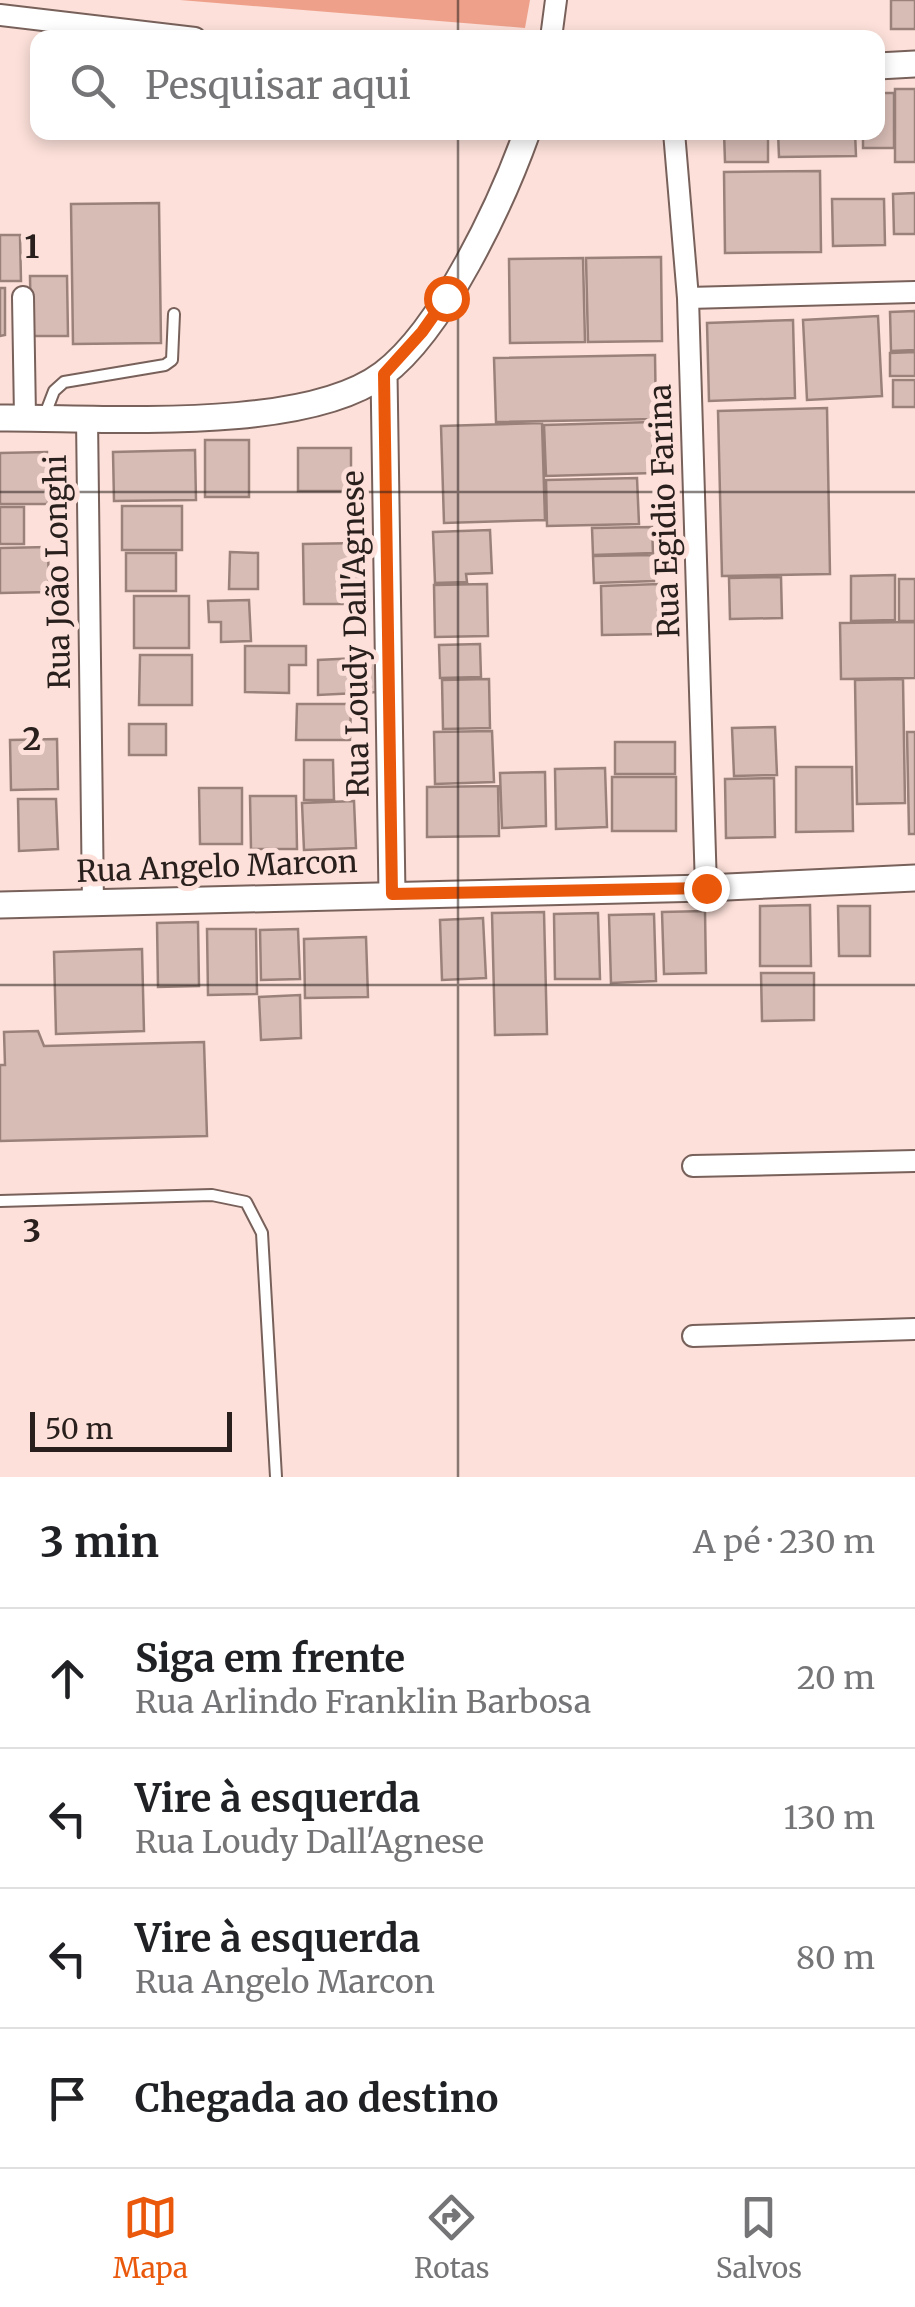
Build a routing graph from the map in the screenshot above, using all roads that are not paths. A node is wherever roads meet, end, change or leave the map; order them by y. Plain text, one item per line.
1 (556, 0) edge
2 (0, 16) edge
3 (124, 30) edge
4 (552, 30) edge
5 (915, 64) edge
6 (885, 66) edge
7 (525, 140) edge
8 (675, 140) edge
9 (915, 292) edge
10 (23, 297) dead end
11 (688, 298) junction
12 (174, 314) dead end
13 (384, 374) junction
14 (23, 418) edge
15 (86, 418) junction
16 (915, 878) edge
17 (706, 888) junction
18 (392, 894) junction
19 (92, 904) junction
20 (0, 905) edge
21 (915, 1161) edge
22 (693, 1166) dead end
23 (0, 1201) edge
24 (915, 1329) edge
25 (693, 1336) dead end
26 (276, 1477) edge

1 - 4 street
2 - 3 street
5 - 6 street
7 - 13 street
8 - 11 street, Rua Egidio Farina
9 - 11 street
10 - 14 street
11 - 17 street, Rua Egidio Farina
12 - 14 lane
13 - 15 street
13 - 18 street, Rua Loudy Dall'Agnese
14 - 15 street
15 - 19 street, Rua João Longhi
16 - 17 street, Rua Angelo Marcon
17 - 18 street, Rua Angelo Marcon
18 - 19 street, Rua Angelo Marcon
19 - 20 street, Rua Angelo Marcon
21 - 22 street
23 - 26 lane
24 - 25 street

